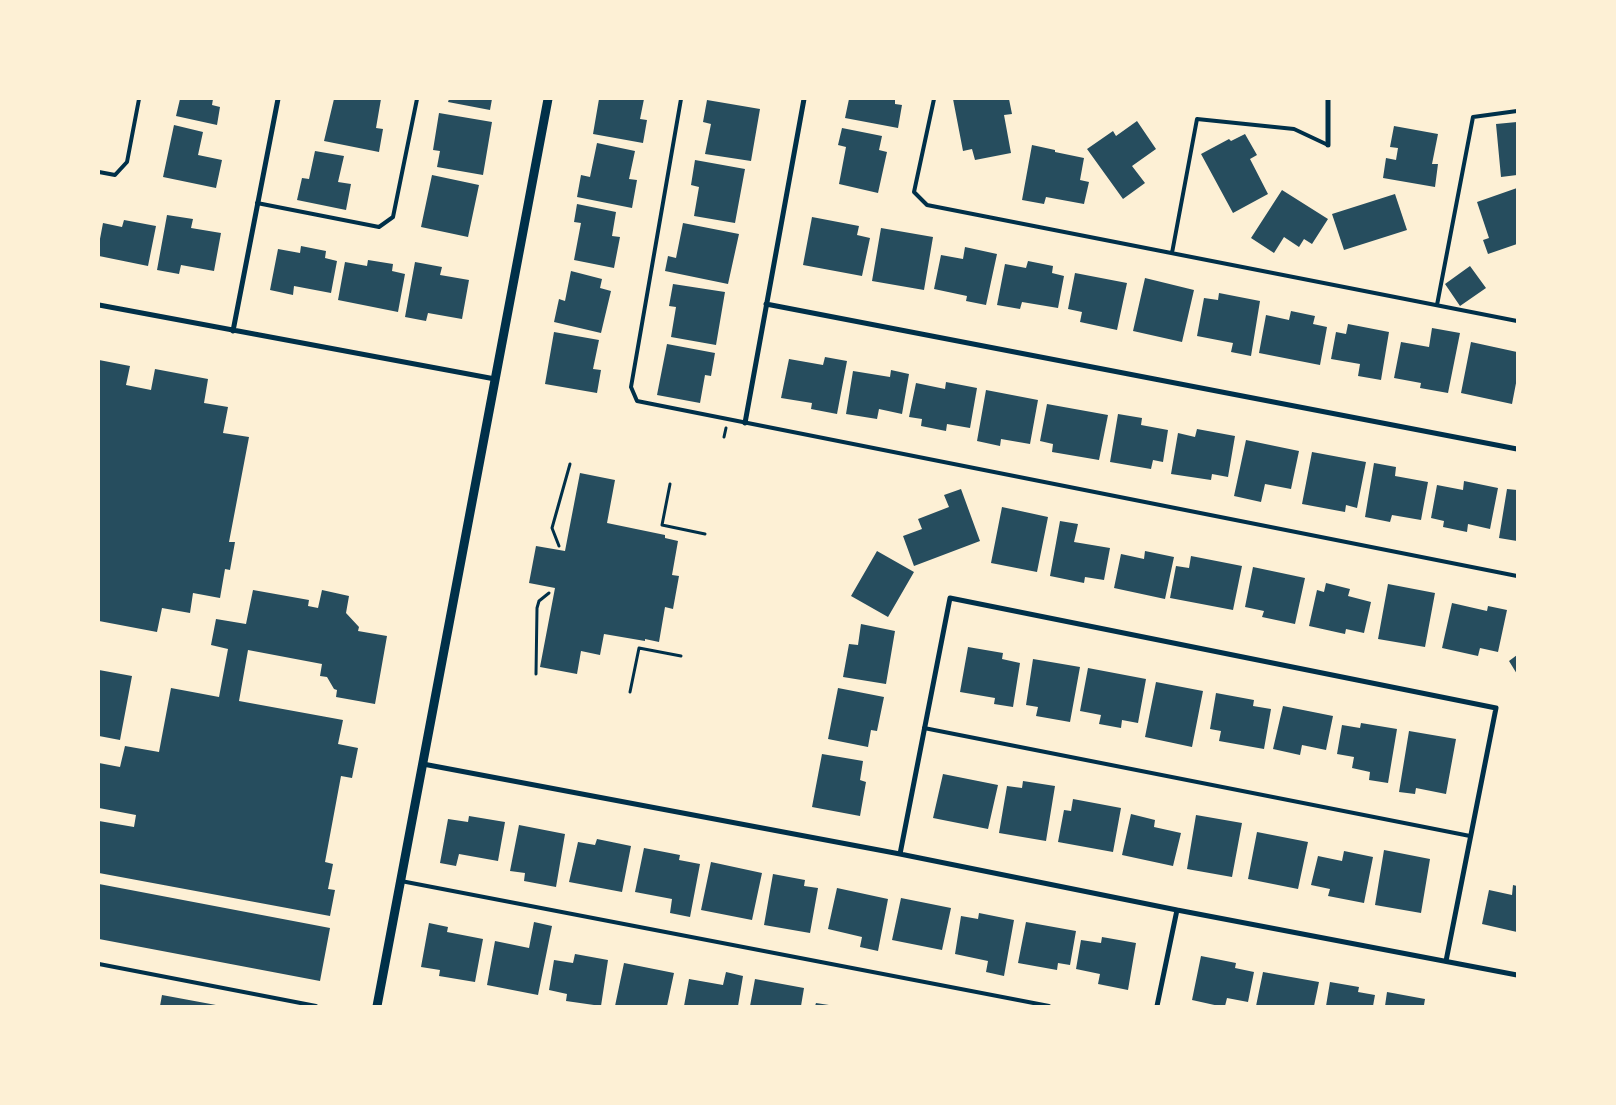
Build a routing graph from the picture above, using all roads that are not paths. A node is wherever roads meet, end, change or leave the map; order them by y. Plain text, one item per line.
1 (139, 99) edge
2 (278, 99) edge
3 (417, 99) edge
4 (548, 99) edge
5 (681, 99) edge
6 (804, 99) edge
7 (934, 99) edge
8 (1328, 99) edge
9 (1517, 112) edge
10 (1328, 145) joint
11 (99, 172) edge
12 (258, 203) junction
13 (1172, 253) junction
14 (766, 304) junction
15 (99, 305) edge
16 (1437, 305) junction
17 (1517, 321) edge
18 (233, 331) junction
19 (496, 379) junction
20 (745, 424) junction
21 (1517, 449) edge
22 (1517, 576) edge
23 (924, 728) junction
24 (423, 764) junction
25 (1470, 836) junction
26 (900, 854) junction
27 (401, 881) junction
28 (1177, 910) junction
29 (1446, 961) junction
30 (99, 964) edge
31 (1517, 975) edge
32 (316, 1006) edge
33 (377, 1006) edge
34 (1049, 1006) edge
35 (1157, 1006) edge

1 - 11 lane
2 - 12 street
3 - 12 lane
4 - 19 street
5 - 20 lane
6 - 14 street
7 - 13 lane
8 - 10 street
9 - 16 lane
10 - 13 lane
12 - 18 street
13 - 16 lane
14 - 20 street
14 - 21 street
15 - 18 street
16 - 17 lane
18 - 19 street
19 - 24 street
20 - 22 lane
23 - 25 lane
23 - 25 street
23 - 26 street
24 - 26 street
24 - 27 street
25 - 29 street
26 - 28 street
27 - 33 street
27 - 34 lane
28 - 29 street
28 - 35 street
29 - 31 street
30 - 32 lane

